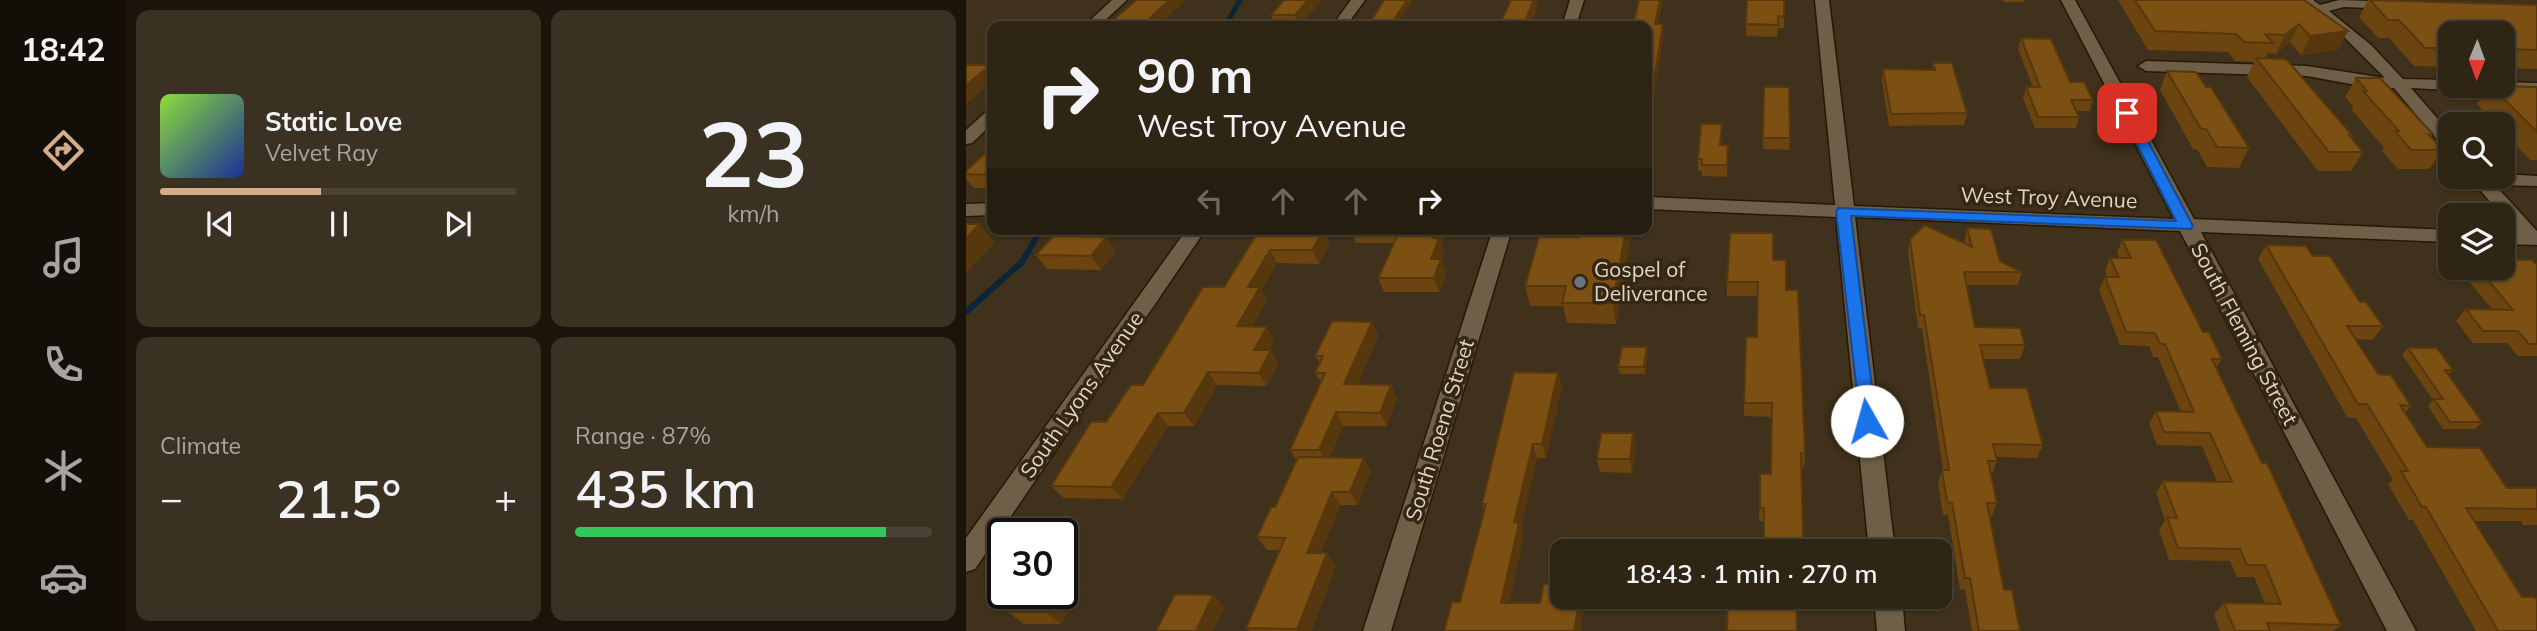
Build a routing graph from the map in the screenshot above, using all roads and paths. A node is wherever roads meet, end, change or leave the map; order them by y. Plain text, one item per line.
1 (1120, 0) edge
2 (1358, 0) edge
3 (1577, 0) edge
4 (1822, 0) edge
5 (2068, 0) edge
6 (2304, 0) edge
7 (2410, 6) edge
8 (2319, 9) junction
9 (1097, 21) edge
10 (1343, 21) edge
11 (1571, 21) edge
12 (2146, 66) dead end
13 (2398, 83) junction
14 (2438, 85) edge
15 (2515, 87) edge
16 (2537, 88) edge
17 (987, 120) edge
18 (2438, 130) edge
19 (966, 139) edge
20 (2515, 180) edge
21 (2537, 181) edge
22 (2489, 189) edge
23 (1652, 203) edge
24 (966, 209) edge
25 (987, 209) edge
26 (1843, 212) junction
27 (2186, 226) junction
28 (1193, 235) edge
29 (1501, 235) edge
30 (2438, 236) edge
31 (2515, 238) edge
32 (2535, 239) edge
33 (1881, 539) edge
34 (966, 560) edge
35 (1889, 609) edge
36 (1377, 631) edge
37 (1891, 631) edge
38 (2402, 631) edge

1 - 9 street
2 - 10 street
3 - 11 street
4 - 26 street
5 - 27 street, South Fleming Street
6 - 8 street
7 - 8 street
8 - 13 street
12 - 13 street
13 - 14 street
13 - 18 street
15 - 16 street
17 - 19 street
20 - 21 street
22 - 32 street
23 - 26 street, West Troy Avenue
24 - 25 street
26 - 27 street, West Troy Avenue
26 - 33 street
27 - 30 street, West Troy Avenue
27 - 38 street, South Fleming Street
28 - 34 street, South Lyons Avenue
29 - 36 street, South Roena Street
31 - 32 street
35 - 37 street

